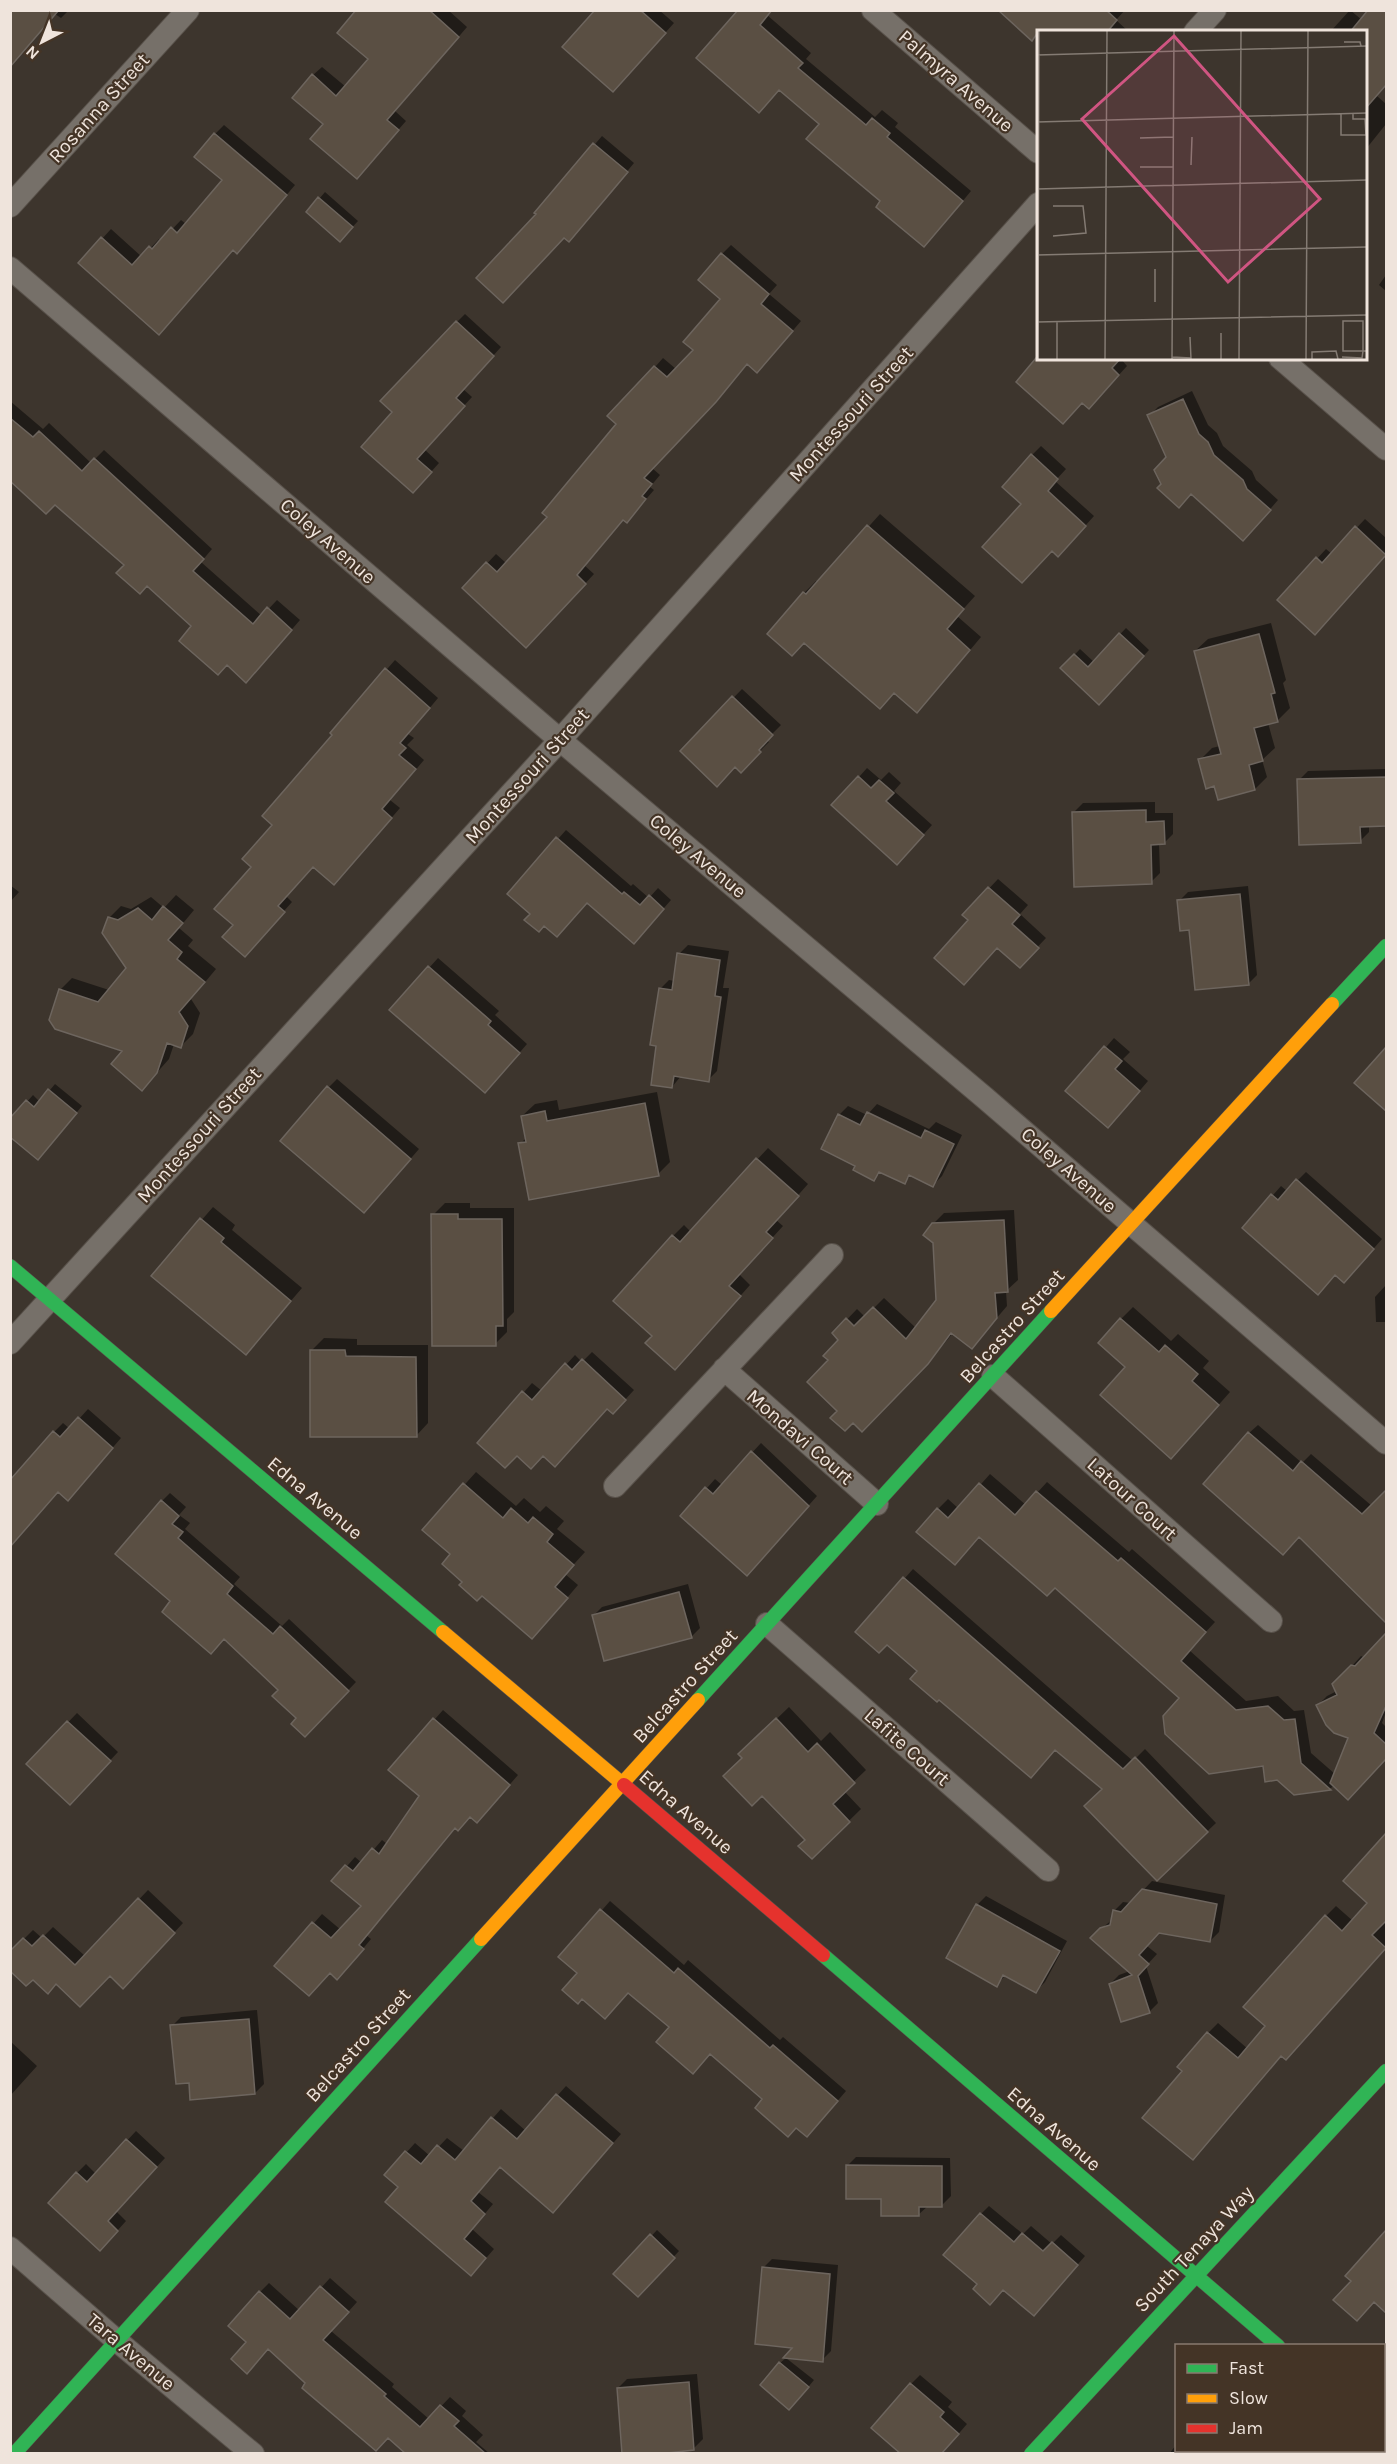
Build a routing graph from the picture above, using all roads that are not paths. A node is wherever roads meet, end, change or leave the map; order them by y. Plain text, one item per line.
1 (188, 10) edge
2 (873, 10) edge
3 (1215, 10) edge
4 (1198, 30) edge
5 (1037, 151) edge
6 (1037, 205) edge
7 (10, 206) edge
8 (10, 268) edge
9 (1282, 360) edge
10 (1386, 449) edge
11 (560, 740) junction
12 (1386, 946) edge
13 (1131, 1223) junction
14 (831, 1255) dead end
15 (10, 1266) edge
16 (51, 1300) junction
17 (10, 1343) edge
18 (724, 1370) junction
19 (993, 1376) junction
20 (1386, 1443) edge
21 (615, 1486) dead end
22 (877, 1504) junction
23 (1271, 1622) dead end
24 (767, 1624) junction
25 (622, 1783) junction
26 (1048, 1870) dead end
27 (1386, 2071) edge
28 (10, 2248) edge
29 (1195, 2275) junction
30 (116, 2340) junction
31 (1276, 2344) edge
32 (14, 2454) edge
33 (254, 2454) edge
34 (1031, 2454) edge

1 - 7 street, Rosanna Street
2 - 5 street, Palmyra Avenue
3 - 4 street
6 - 11 street, Montessouri Street
8 - 11 street, Coley Avenue
9 - 10 street
11 - 13 street, Coley Avenue
11 - 16 street, Montessouri Street
12 - 13 street, Belcastro Street
13 - 19 street, Belcastro Street
13 - 20 street, Coley Avenue
14 - 18 street
15 - 16 street, Edna Avenue
16 - 17 street, Montessouri Street
16 - 25 street, Edna Avenue
18 - 21 street
18 - 22 street, Mondavi Court
19 - 22 street, Belcastro Street
19 - 23 street, Latour Court
22 - 24 street, Belcastro Street
24 - 25 street, Belcastro Street
24 - 26 street, Lafite Court
25 - 29 street, Edna Avenue
25 - 30 street, Belcastro Street
27 - 29 street, South Tenaya Way
28 - 30 street, Tara Avenue
29 - 31 street, Edna Avenue
29 - 34 street, South Tenaya Way
30 - 32 street, Belcastro Street
30 - 33 street, Tara Avenue

